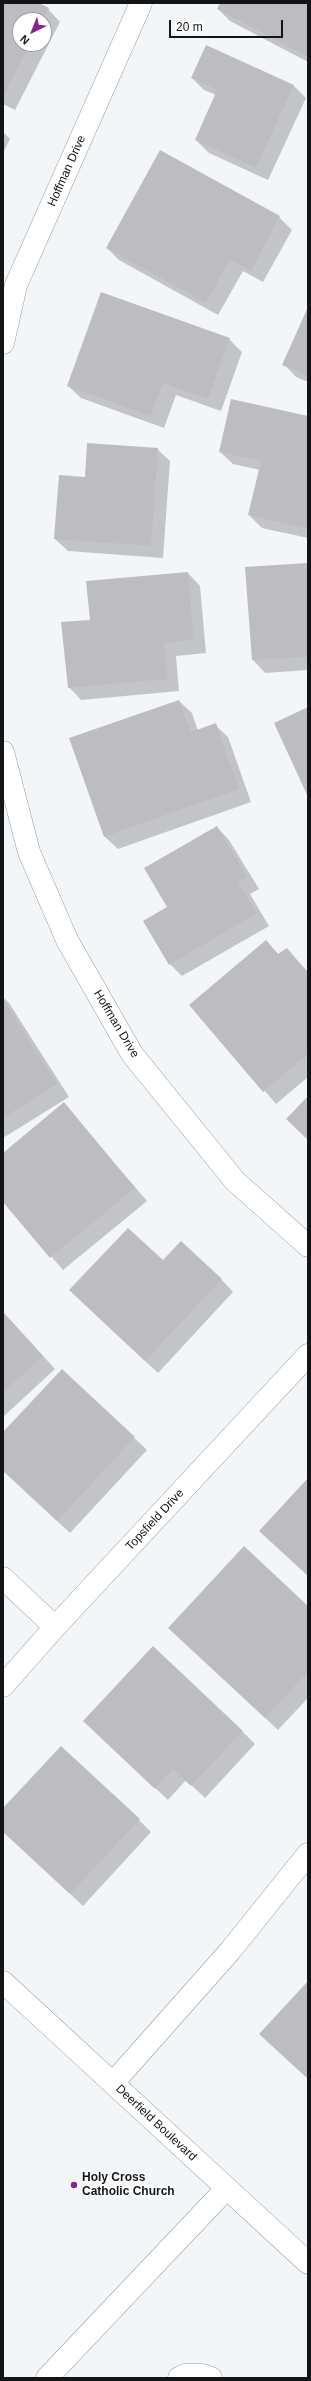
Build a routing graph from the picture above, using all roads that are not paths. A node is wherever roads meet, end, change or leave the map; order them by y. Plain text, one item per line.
1 (141, 3) edge
2 (3, 342) edge
3 (3, 752) edge
4 (308, 1246) edge
5 (308, 1355) edge
6 (3, 1578) edge
7 (55, 1627) junction
8 (3, 1686) edge
9 (308, 1854) edge
10 (3, 1982) edge
11 (113, 2083) junction
12 (227, 2188) junction
13 (308, 2263) edge
14 (47, 2378) edge
15 (180, 2378) edge
16 (211, 2378) edge

1 - 2 street, Hoffman Drive
3 - 4 street, Hoffman Drive
5 - 7 street, Topsfield Drive
6 - 7 street
7 - 8 street, Topsfield Drive
9 - 11 street
10 - 11 street, Deerfield Boulevard
11 - 12 street, Deerfield Boulevard
12 - 13 street, Deerfield Boulevard
12 - 14 street
15 - 16 street

